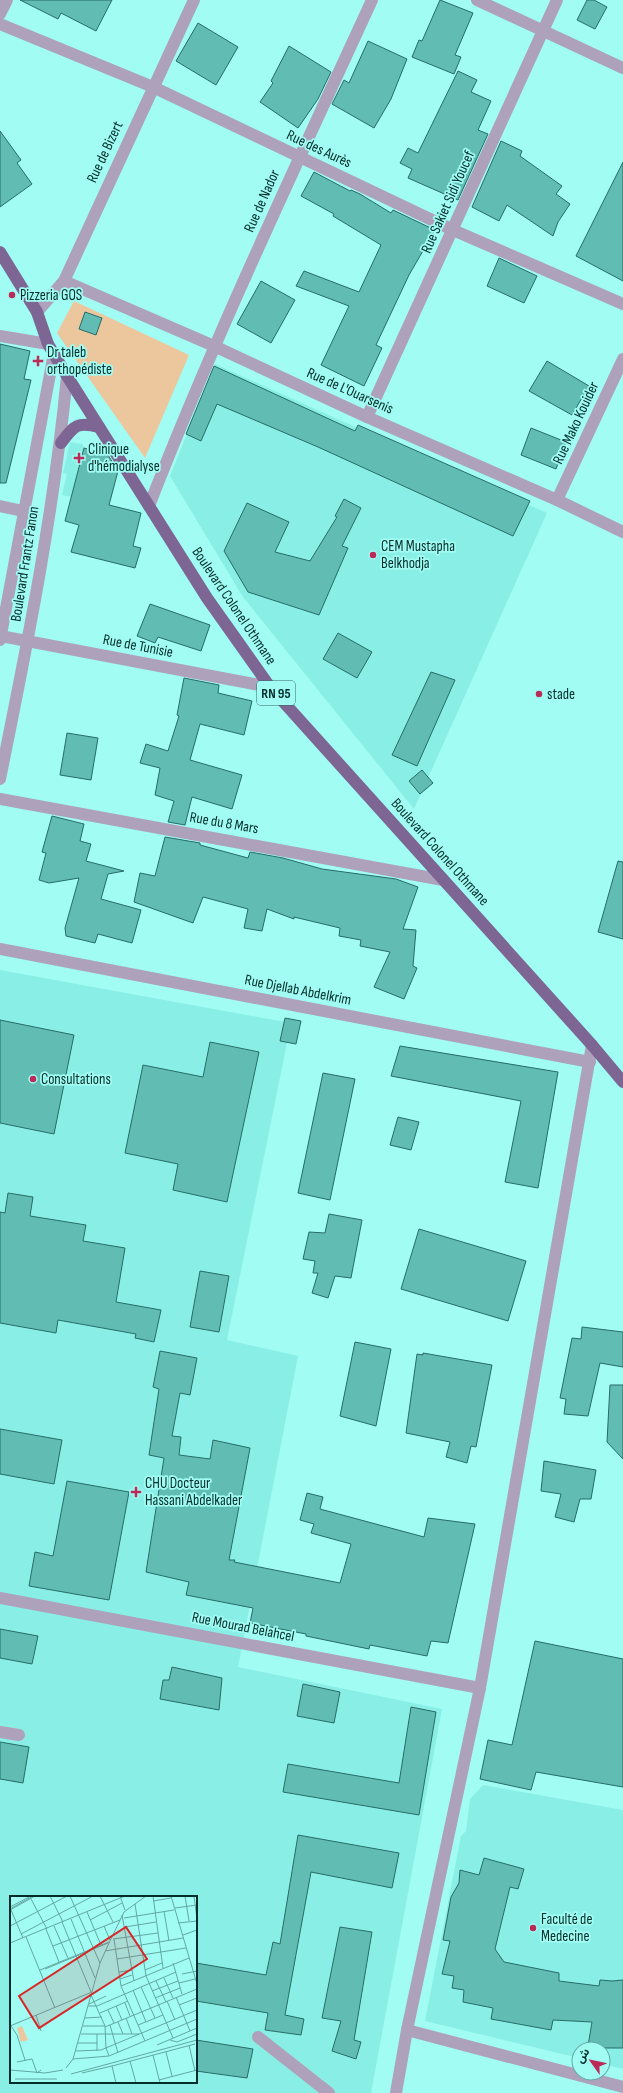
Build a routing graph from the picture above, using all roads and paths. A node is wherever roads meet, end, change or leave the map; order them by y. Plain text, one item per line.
1 (6, 0) edge
2 (194, 0) edge
3 (372, 0) edge
4 (477, 0) edge
5 (557, 0) edge
6 (0, 14) edge
7 (0, 24) edge
8 (543, 30) junction
9 (623, 68) edge
10 (153, 87) junction
11 (299, 157) junction
12 (453, 230) junction
13 (0, 252) edge
14 (64, 281) junction
15 (623, 304) edge
16 (37, 312) junction
17 (0, 336) edge
18 (214, 346) junction
19 (51, 348) junction
20 (623, 359) edge
21 (68, 376) junction
22 (367, 417) junction
23 (99, 427) junction
24 (61, 443) junction
25 (557, 500) junction
26 (0, 506) edge
27 (149, 506) junction
28 (23, 510) junction
29 (623, 532) edge
30 (0, 637) edge
31 (28, 642) junction
32 (270, 687) junction
33 (0, 779) edge
34 (0, 799) edge
35 (443, 880) junction
36 (0, 949) edge
37 (592, 1045) junction
38 (590, 1062) junction
39 (623, 1082) edge
40 (0, 1598) edge
41 (480, 1688) junction
42 (0, 1732) edge
43 (20, 1735) dead end
44 (407, 2030) junction
45 (258, 2037) dead end
46 (623, 2087) edge
47 (330, 2093) edge
48 (396, 2093) edge

1 - 6 street
2 - 10 street, Rue de Bizert
3 - 11 street, Rue de Nador
4 - 8 street
5 - 8 street, Rue Sakiet Sidi Youcef
7 - 10 street, Rue des Aurès
8 - 9 street
8 - 12 street, Rue Sakiet Sidi Youcef
10 - 11 street, Rue des Aurès
10 - 14 street, Rue de Bizert
11 - 12 street, Rue des Aurès
11 - 18 street, Rue de Nador
12 - 15 street, Rue des Aurès
12 - 22 street, Rue Sakiet Sidi Youcef
13 - 16 main road, Boulevard Colonel Othmane / RN 95
14 - 16 street, Rue de Bizert
14 - 18 street, Rue de L'Ouarsenis
16 - 19 main road, Boulevard Colonel Othmane / RN 95
17 - 19 street
18 - 22 street, Rue de L'Ouarsenis
18 - 27 street, Rue de Nador
19 - 21 main road, Boulevard Colonel Othmane / RN 95
19 - 28 street
20 - 25 street, Rue Mako Kouider
21 - 23 main road, Boulevard Colonel Othmane / RN 95
21 - 24 street, Boulevard Frantz Fanon
22 - 25 street, Rue de L'Ouarsenis
23 - 24 main road
23 - 27 main road, Boulevard Colonel Othmane / RN 95
24 - 31 street, Boulevard Frantz Fanon
25 - 29 street, Rue de L'Ouarsenis
26 - 28 street
27 - 32 main road, Boulevard Colonel Othmane / RN 95
28 - 30 street
30 - 31 street, Rue de Tunisie
31 - 32 street, Rue de Tunisie
31 - 33 street, Boulevard Frantz Fanon
32 - 35 main road, Boulevard Colonel Othmane / RN 95
34 - 35 street, Rue du 8 Mars
35 - 37 main road, Boulevard Colonel Othmane / RN 95
36 - 38 street, Rue Djellab Abdelkrim
37 - 38 street
37 - 39 main road, Boulevard Colonel Othmane / RN 95
38 - 41 street
40 - 41 street, Rue Mourad Belahcel
41 - 44 street
42 - 43 street
44 - 46 street
44 - 48 street
45 - 47 street

